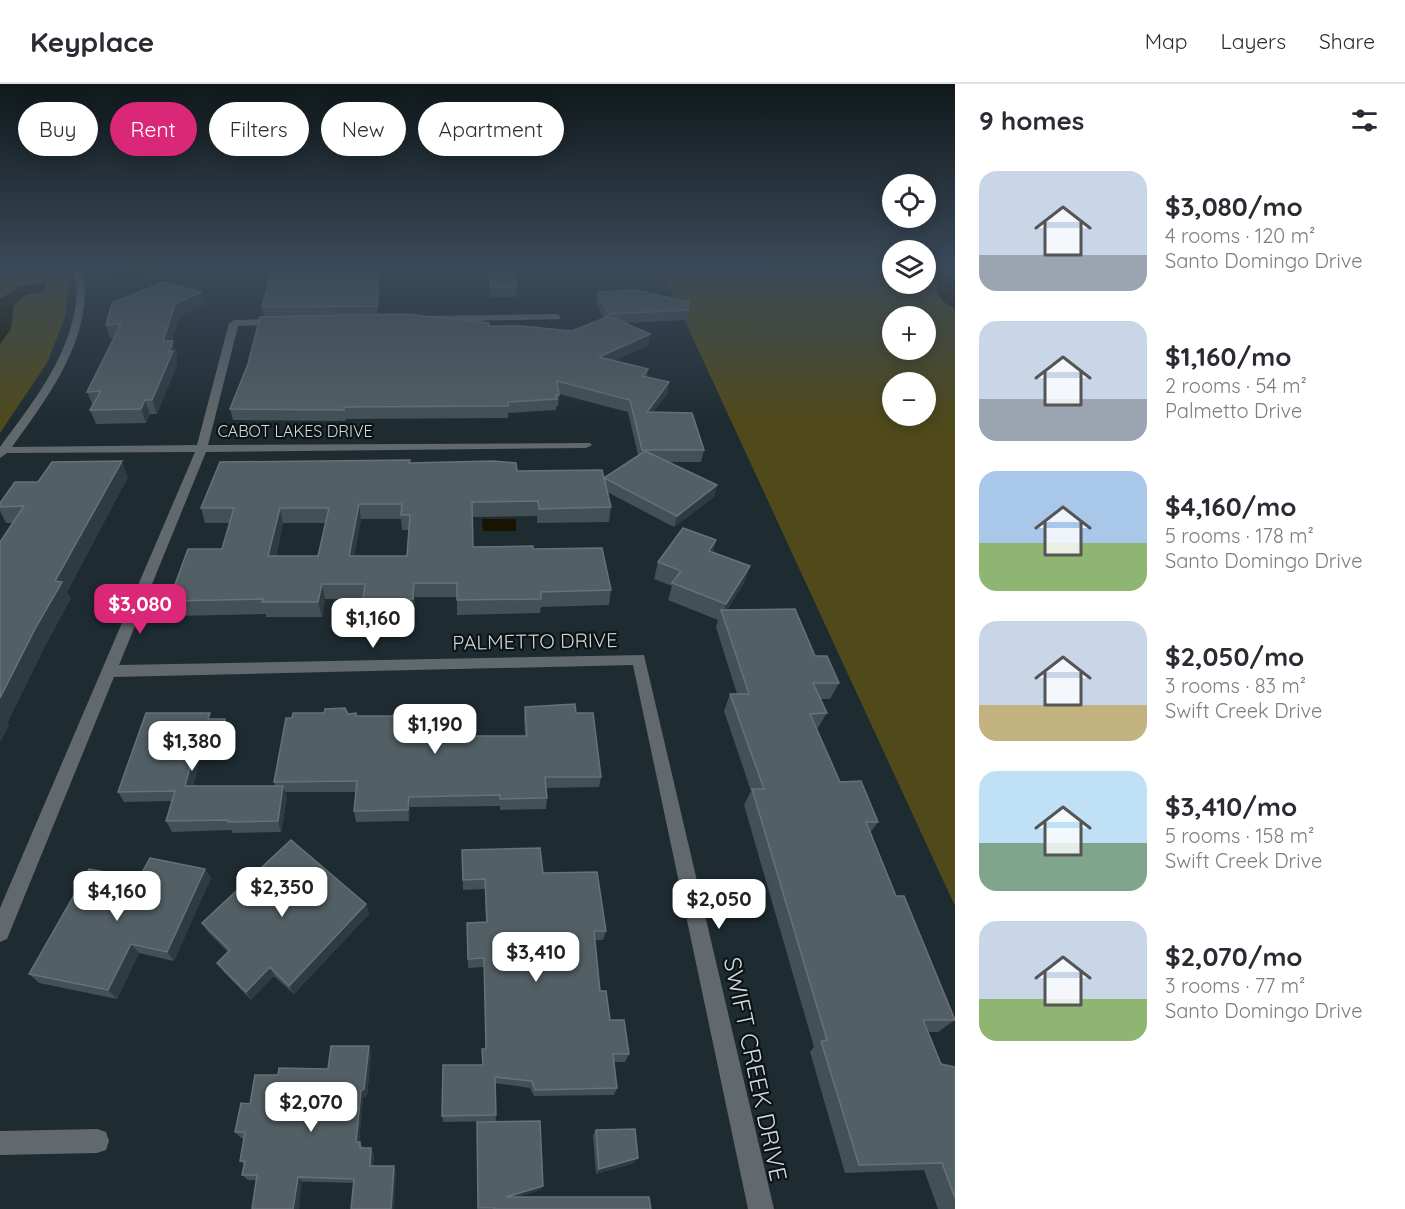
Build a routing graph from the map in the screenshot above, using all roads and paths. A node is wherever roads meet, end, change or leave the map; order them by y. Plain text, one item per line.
1 (75, 320) edge
2 (289, 321) edge
3 (586, 445) dead end
4 (202, 448) junction
5 (2, 453) edge
6 (639, 659) joint
7 (107, 671) junction
8 (0, 932) edge
9 (97, 1141) dead end
10 (0, 1143) edge
11 (761, 1209) edge

1 - 5 street
2 - 4 street
3 - 4 street, CABOT LAKES DRIVE
4 - 5 street, CABOT LAKES DRIVE
4 - 7 street
6 - 7 street, PALMETTO DRIVE
6 - 11 street, SWIFT CREEK DRIVE
7 - 8 street
9 - 10 street

